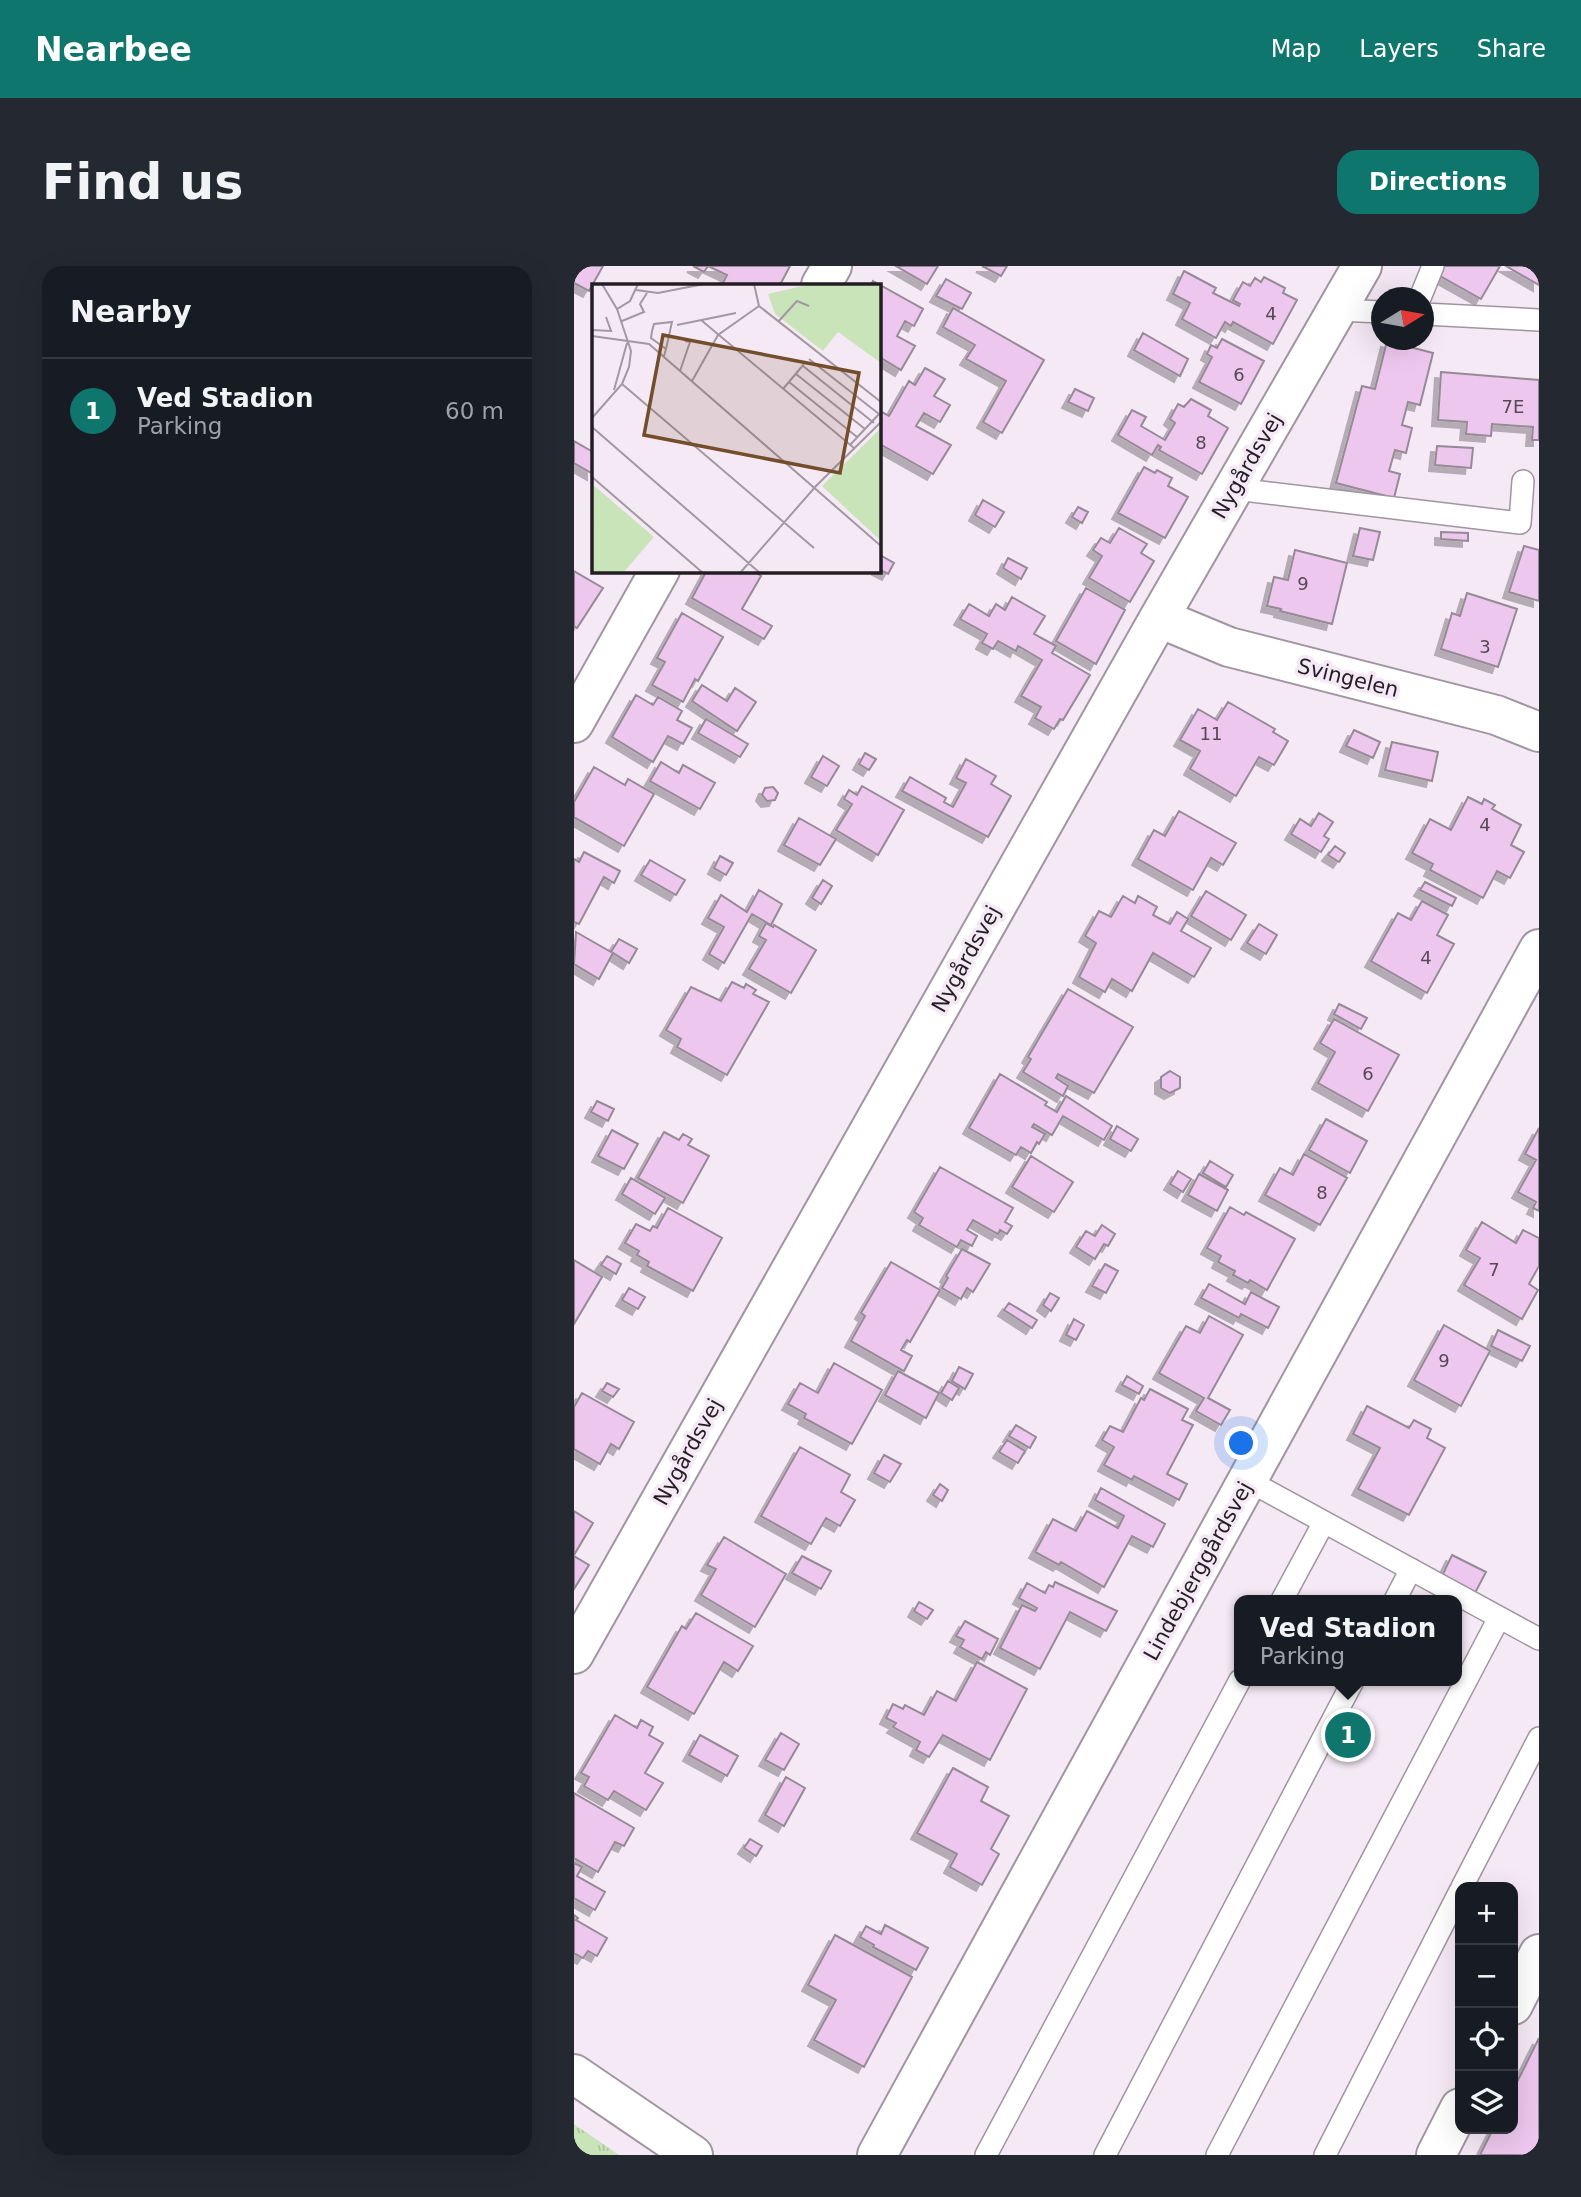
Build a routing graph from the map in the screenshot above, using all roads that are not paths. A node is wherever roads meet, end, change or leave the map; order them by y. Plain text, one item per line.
1 (832, 266) edge
2 (1362, 266) edge
3 (1433, 266) edge
4 (822, 284) edge
5 (1424, 287) edge
6 (1337, 310) junction
7 (1371, 312) edge
8 (1434, 315) edge
9 (1539, 320) edge
10 (1523, 481) dead end
11 (1235, 489) junction
12 (659, 572) edge
13 (1159, 618) junction
14 (574, 723) edge
15 (1539, 732) edge
16 (1539, 950) edge
17 (1247, 1480) junction
18 (1324, 1522) junction
19 (1411, 1569) junction
20 (1285, 1595) edge
21 (1398, 1595) edge
22 (1458, 1595) edge
23 (1462, 1597) edge
24 (1499, 1618) junction
25 (1539, 1639) edge
26 (574, 1654) edge
27 (1237, 1686) edge
28 (1350, 1686) edge
29 (1539, 1738) edge
30 (1465, 1882) edge
31 (1455, 1901) edge
32 (1539, 1954) edge
33 (1518, 1995) edge
34 (574, 2074) edge
35 (1455, 2118) edge
36 (693, 2155) edge
37 (877, 2155) edge
38 (986, 2155) edge
39 (1105, 2155) edge
40 (1217, 2155) edge
41 (1325, 2155) edge
42 (1436, 2155) edge

1 - 4 street
2 - 6 street, Nygårdsvej
3 - 5 lane
6 - 7 lane
6 - 11 street, Nygårdsvej
8 - 9 lane
10 - 11 lane
11 - 13 street, Nygårdsvej
12 - 14 street
13 - 15 street, Svingelen
13 - 26 street, Nygårdsvej
16 - 17 street, Lindebjerggårdsvej
17 - 18 lane
17 - 37 street, Lindebjerggårdsvej
18 - 19 lane
18 - 20 lane
19 - 21 lane
19 - 22 lane
23 - 24 lane
24 - 25 lane
24 - 40 lane
27 - 38 lane
28 - 39 lane
29 - 30 lane
31 - 41 lane
32 - 33 street
34 - 36 street
35 - 42 street

